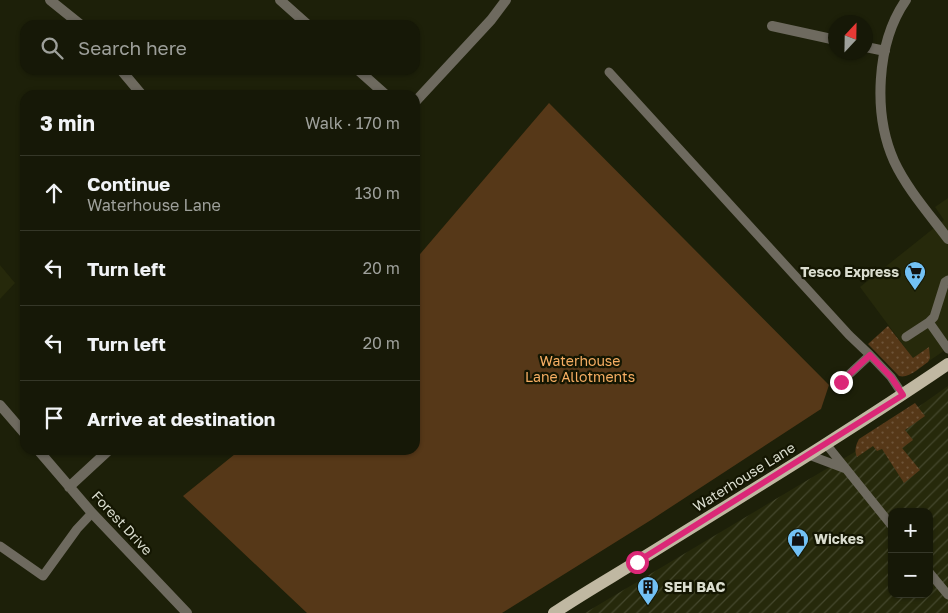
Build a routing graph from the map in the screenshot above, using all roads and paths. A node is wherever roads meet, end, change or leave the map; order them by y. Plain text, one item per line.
1 (50, 0) edge
2 (280, 0) edge
3 (506, 0) edge
4 (906, 0) edge
5 (75, 20) edge
6 (302, 20) edge
7 (772, 26) dead end
8 (828, 38) edge
9 (873, 48) edge
10 (885, 51) junction
11 (609, 72) dead end
12 (125, 75) edge
13 (364, 75) edge
14 (138, 90) edge
15 (380, 90) edge
16 (420, 97) edge
17 (948, 240) edge
18 (948, 280) edge
19 (929, 322) junction
20 (906, 337) dead end
21 (948, 349) edge
22 (870, 355) junction
23 (948, 364) edge
24 (841, 382) dead end
25 (903, 395) junction
26 (0, 405) edge
27 (20, 428) edge
28 (826, 444) junction
29 (42, 455) edge
30 (104, 455) edge
31 (808, 455) junction
32 (846, 469) junction
33 (70, 486) junction
34 (92, 513) junction
35 (888, 521) edge
36 (0, 546) edge
37 (933, 577) edge
38 (948, 595) edge
39 (187, 613) edge
40 (554, 613) edge

1 - 5 street
2 - 6 street
3 - 16 street
4 - 10 street
7 - 8 street
9 - 10 street
10 - 17 street
11 - 22 lane
12 - 14 street
13 - 15 street
18 - 19 lane
19 - 20 lane
19 - 21 lane
22 - 24 lane
22 - 25 lane
23 - 25 main road, Waterhouse Lane
25 - 28 main road, Waterhouse Lane
26 - 27 street
28 - 31 main road, Waterhouse Lane
28 - 32 lane
29 - 33 street, Forest Drive
30 - 33 street
31 - 32 lane
31 - 40 main road, Waterhouse Lane
32 - 35 lane
33 - 34 street, Forest Drive
34 - 36 lane
34 - 39 street, Forest Drive
37 - 38 lane

